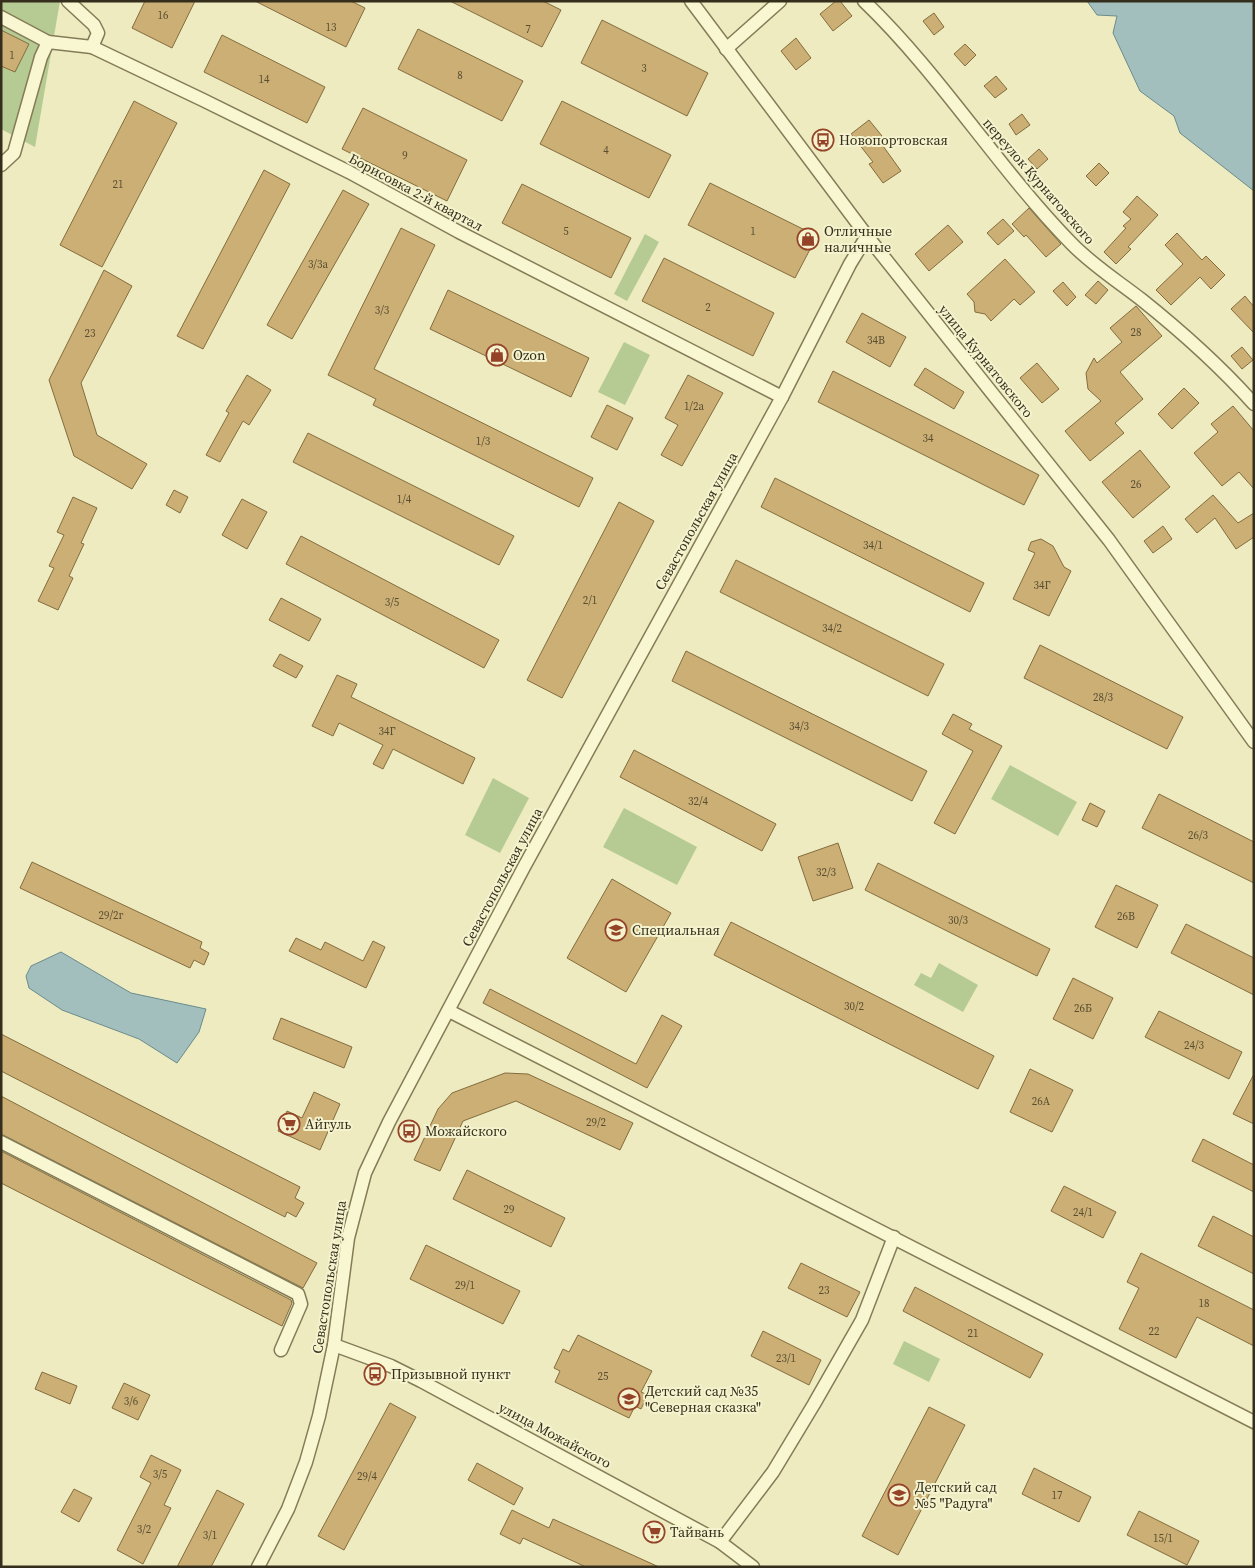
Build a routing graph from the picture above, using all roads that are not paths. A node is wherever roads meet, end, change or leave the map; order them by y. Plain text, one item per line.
1 (68, 1) edge
2 (691, 1) edge
3 (780, 1) edge
4 (864, 1) edge
5 (1, 17) edge
6 (48, 42) junction
7 (92, 47) junction
8 (726, 49) junction
9 (1, 165) edge
10 (867, 236) junction
11 (782, 397) junction
12 (1254, 404) edge
13 (1254, 742) edge
14 (449, 1011) junction
15 (1, 1142) edge
16 (894, 1237) junction
17 (334, 1345) junction
18 (281, 1350) dead end
19 (1254, 1422) edge
20 (720, 1542) junction
21 (745, 1565) edge
22 (258, 1567) edge

1 - 7 street
2 - 8 street, улица Курнатовского
3 - 8 street
4 - 12 street, переулок Курнатовского
5 - 6 street, Борисовка 2-й квартал
6 - 7 street, Борисовка 2-й квартал
6 - 9 street
7 - 11 street, Борисовка 2-й квартал
8 - 10 street, улица Курнатовского
10 - 11 street, Севастопольская улица
10 - 13 street, улица Курнатовского
11 - 14 street, Севастопольская улица
14 - 16 street
14 - 17 street, Севастопольская улица
15 - 18 street
16 - 19 street
16 - 20 street
17 - 20 street, улица Можайского
17 - 22 street, Севастопольская улица
20 - 21 street, улица Можайского

